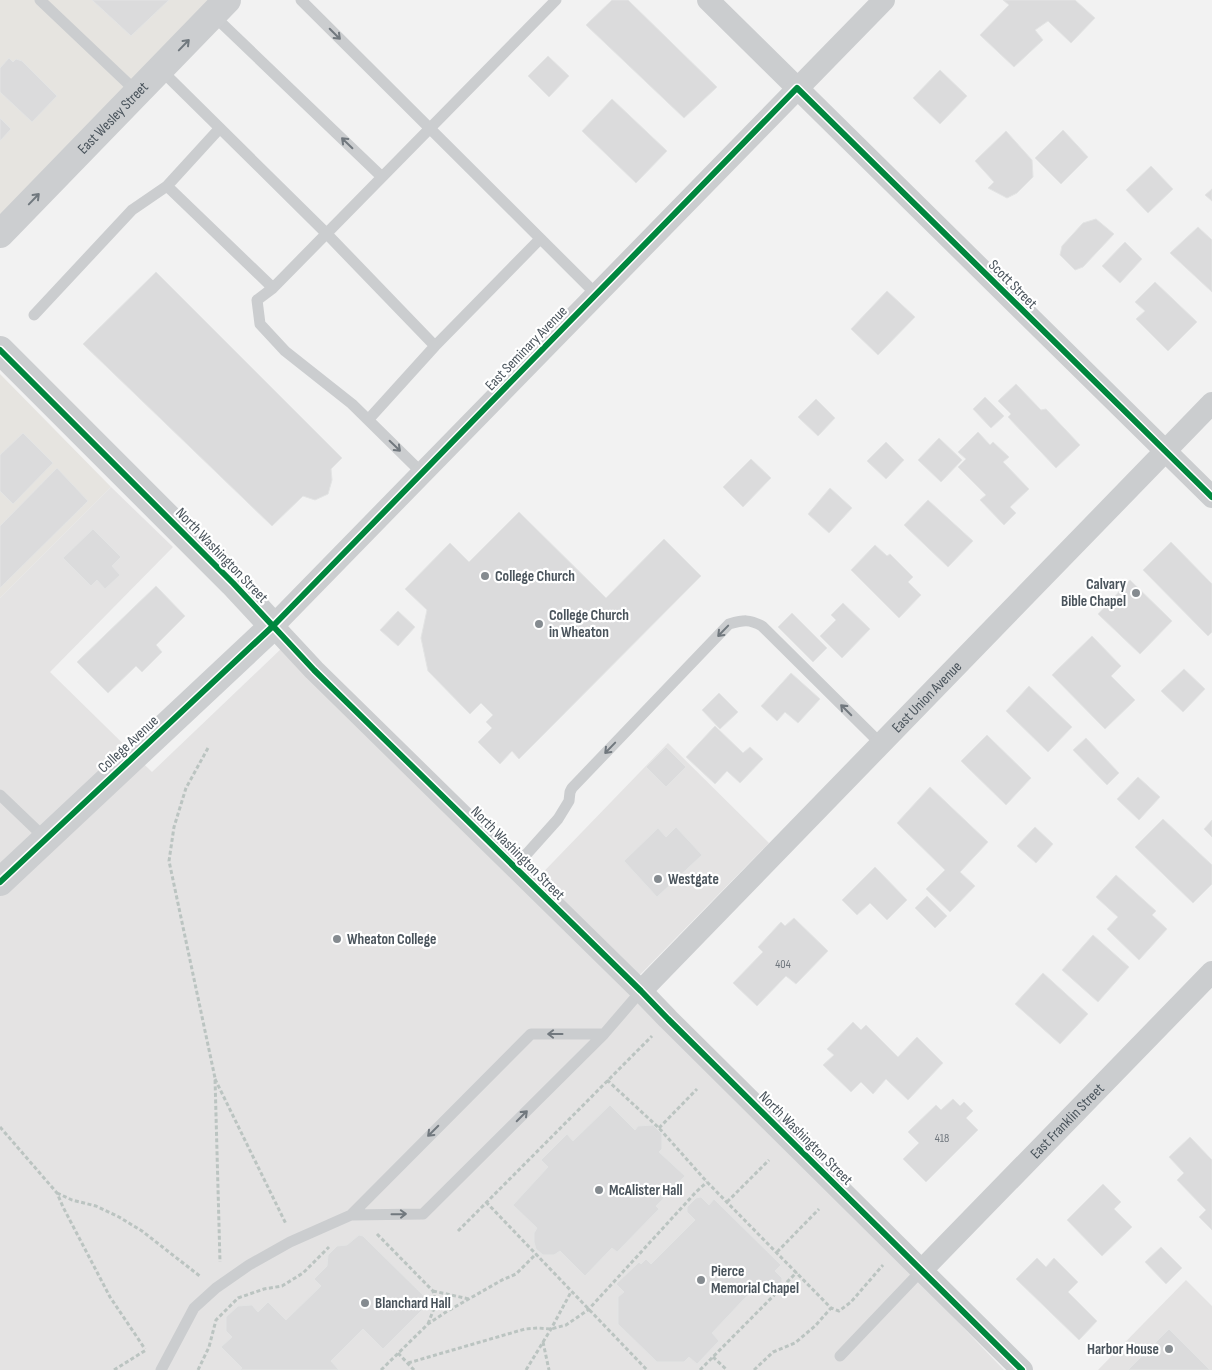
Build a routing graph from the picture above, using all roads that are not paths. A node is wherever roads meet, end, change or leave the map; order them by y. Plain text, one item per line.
1 (40, 0) edge
2 (301, 0) edge
3 (556, 0) edge
4 (708, 0) edge
5 (884, 0) edge
6 (220, 7) edge
7 (160, 69) junction
8 (797, 88) junction
9 (138, 93) junction
10 (220, 128) junction
11 (430, 129) junction
12 (382, 177) junction
13 (167, 186) junction
14 (326, 233) junction
15 (0, 234) edge
16 (540, 239) junction
17 (273, 288) junction
18 (596, 294) junction
19 (34, 315) dead end
20 (435, 346) junction
21 (0, 350) edge
22 (1212, 403) edge
23 (368, 420) junction
24 (1165, 451) junction
25 (422, 473) junction
26 (1212, 497) edge
27 (273, 626) junction
28 (881, 744) junction
29 (0, 795) edge
30 (46, 838) junction
31 (515, 867) junction
32 (0, 882) edge
33 (1212, 972) edge
34 (641, 991) junction
35 (604, 1034) junction
36 (351, 1215) junction
37 (922, 1270) junction
38 (840, 1356) dead end
39 (161, 1370) edge
40 (1022, 1370) edge

1 - 9 lane
2 -> 11 lane
3 - 11 lane
4 - 8 street, Scott Street
5 - 8 street, East Seminary Avenue
7 -> 6 street, East Wesley Street
12 -> 6 lane
7 - 9 street, East Wesley Street
7 - 10 lane
8 - 18 street, East Seminary Avenue
8 - 24 street, Scott Street
15 -> 9 street, East Wesley Street
10 - 13 lane
10 - 14 lane
11 - 12 lane
11 - 16 lane
12 - 14 lane
13 - 17 lane
13 - 19 lane
14 - 17 lane
14 - 20 lane
16 - 18 lane
16 - 20 lane
17 - 23 lane
18 - 25 street, East Seminary Avenue
20 - 23 lane
21 - 27 street, North Washington Street
22 - 24 street, East Union Avenue
23 -> 25 lane
24 - 26 street, Scott Street
24 - 28 street, East Union Avenue
25 - 27 street, East Seminary Avenue
27 - 30 street, College Avenue
27 - 31 street, North Washington Street
28 -> 31 lane
28 - 34 street, East Union Avenue
29 - 30 lane
30 - 32 street, College Avenue
31 - 34 street, North Washington Street
33 - 37 street, East Franklin Street
34 - 35 lane
34 - 37 street, North Washington Street
36 -> 35 lane
35 -> 36 lane
36 - 39 lane
37 - 38 lane
37 - 40 street, North Washington Street

